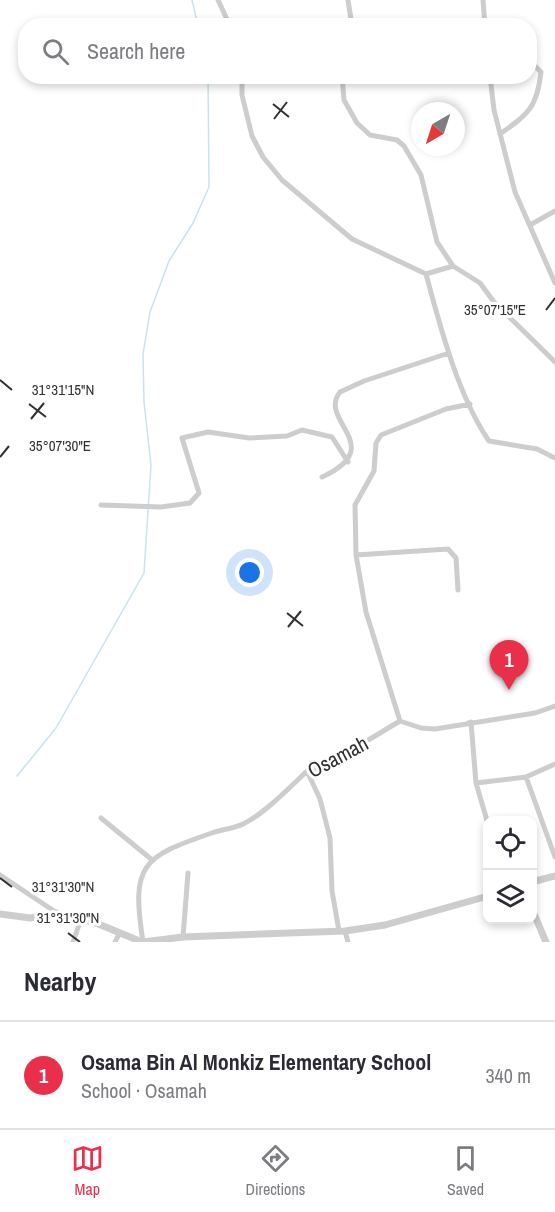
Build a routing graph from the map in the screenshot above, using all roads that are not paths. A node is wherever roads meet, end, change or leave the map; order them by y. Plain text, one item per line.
1 (218, 0) edge
2 (348, 0) edge
3 (483, 0) edge
4 (226, 18) edge
5 (351, 18) edge
6 (484, 18) edge
7 (537, 68) edge
8 (242, 84) edge
9 (343, 84) edge
10 (491, 84) edge
11 (500, 134) junction
12 (555, 211) edge
13 (530, 225) junction
14 (453, 266) junction
15 (426, 274) junction
16 (555, 283) edge
17 (449, 352) junction
18 (555, 362) edge
19 (470, 404) junction
20 (555, 458) edge
21 (348, 462) junction
22 (322, 477) dead end
23 (101, 505) dead end
24 (356, 555) junction
25 (458, 590) dead end
26 (555, 705) edge
27 (400, 721) junction
28 (463, 723) junction
29 (555, 764) edge
30 (307, 771) junction
31 (526, 777) junction
32 (476, 783) junction
33 (486, 816) edge
34 (101, 818) dead end
35 (555, 857) edge
36 (151, 859) junction
37 (188, 873) dead end
38 (0, 875) edge
39 (555, 876) edge
40 (537, 881) edge
41 (483, 897) edge
42 (57, 913) junction
43 (0, 914) edge
44 (81, 919) junction
45 (537, 921) edge
46 (342, 931) junction
47 (119, 934) junction
48 (183, 937) junction
49 (73, 942) edge
50 (115, 942) edge
51 (143, 942) edge
52 (348, 942) edge
53 (546, 942) edge

1 - 4 street
2 - 5 street
3 - 6 street
7 - 11 street
8 - 15 street
9 - 14 street
10 - 11 street
11 - 13 street
12 - 13 street
13 - 16 street
14 - 15 street
14 - 18 street
15 - 17 street
17 - 19 street
17 - 21 street
19 - 20 street
19 - 24 street
21 - 22 street
21 - 23 street
24 - 25 street
24 - 27 street
26 - 28 street
27 - 28 street
27 - 30 street, Osamah
28 - 32 street
29 - 31 street
30 - 36 street, Osamah
30 - 46 street
31 - 32 street
31 - 35 street
32 - 33 street
34 - 36 street
36 - 51 street
37 - 48 street
38 - 42 street
39 - 40 street
41 - 46 street
42 - 43 street
42 - 44 street
44 - 47 street
44 - 49 street
45 - 53 street
46 - 48 street
46 - 52 street
47 - 50 street
47 - 51 street
48 - 51 street

